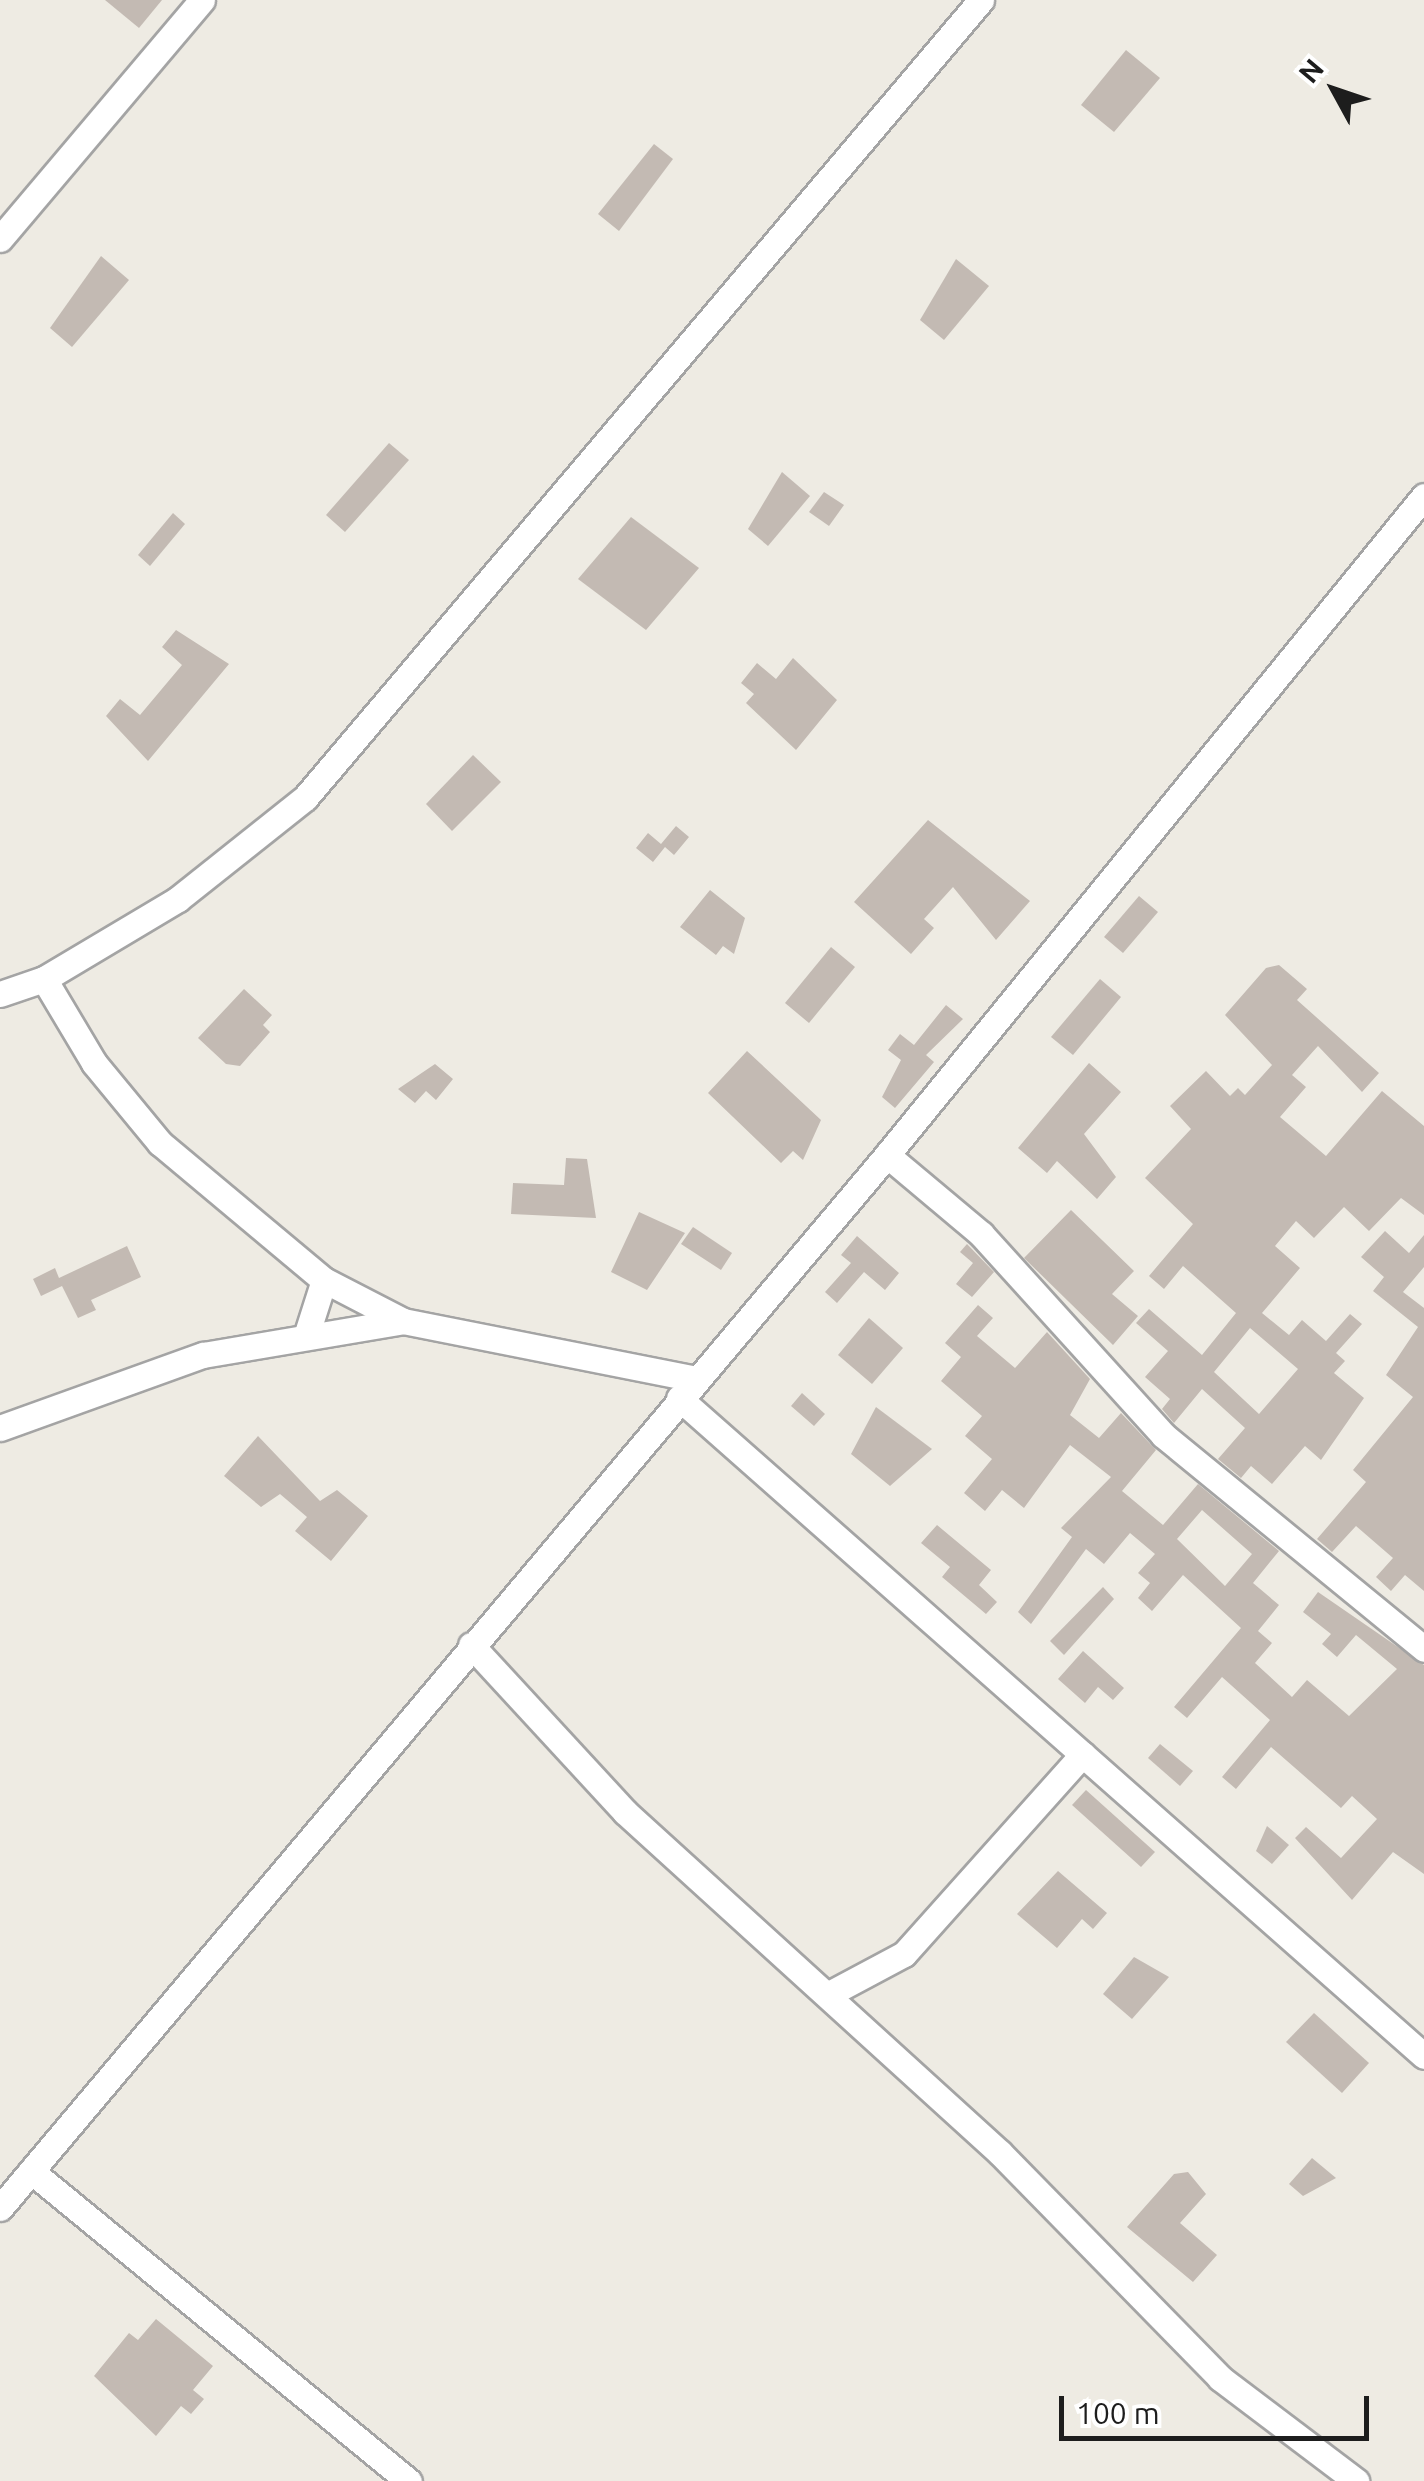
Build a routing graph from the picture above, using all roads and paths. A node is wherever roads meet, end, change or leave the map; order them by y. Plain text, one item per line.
1 (202, 0) edge
2 (981, 0) edge
3 (0, 239) edge
4 (1424, 496) edge
5 (44, 979) junction
6 (0, 994) edge
7 (887, 1155) junction
8 (324, 1280) junction
9 (403, 1321) junction
10 (308, 1330) junction
11 (687, 1389) junction
12 (0, 1428) edge
13 (471, 1645) junction
14 (1424, 1649) edge
15 (1083, 1754) junction
16 (828, 1994) junction
17 (1424, 2056) edge
18 (31, 2171) junction
19 (0, 2208) edge
20 (409, 2481) edge
21 (1356, 2481) edge

1 - 3 street
2 - 5 street
4 - 7 street
5 - 6 street
5 - 8 street
7 - 11 street
7 - 14 street
8 - 9 street
8 - 10 street
9 - 10 street
9 - 11 street
10 - 12 street
11 - 13 street
11 - 15 street
13 - 16 street
13 - 18 street
15 - 16 street
15 - 17 street
16 - 21 street
18 - 19 street
18 - 20 street

